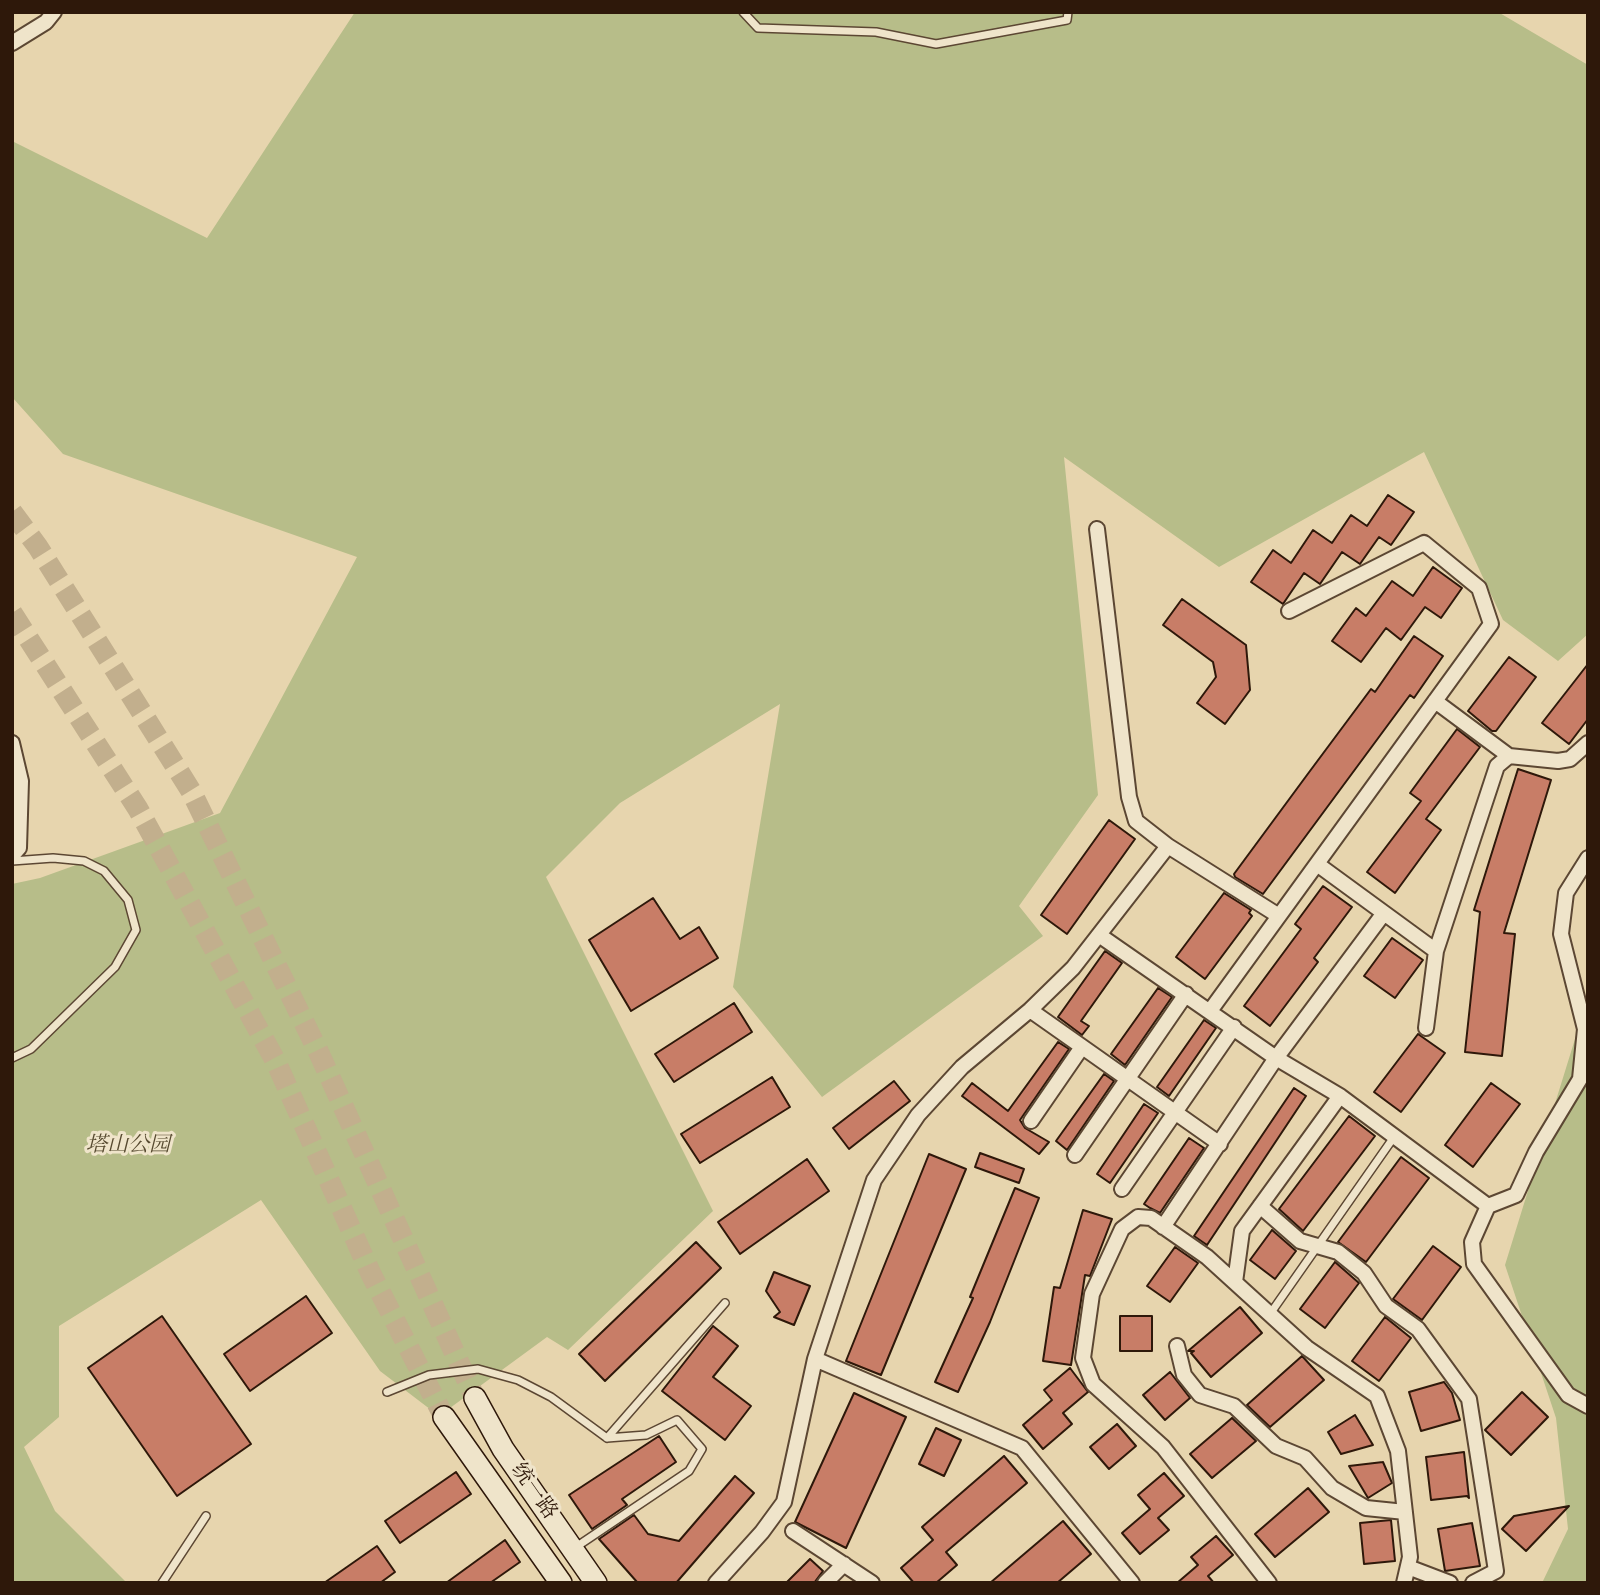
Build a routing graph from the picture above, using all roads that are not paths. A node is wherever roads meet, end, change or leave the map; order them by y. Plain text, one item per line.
1 (54, 12) edge
2 (743, 12) edge
3 (1068, 12) edge
4 (12, 43) edge
5 (1097, 530) dead end
6 (1289, 611) dead end
7 (1435, 701) junction
8 (12, 743) edge
9 (1588, 743) edge
10 (1509, 756) junction
11 (1168, 846) junction
12 (1588, 858) edge
13 (12, 859) edge
14 (1317, 863) junction
15 (1384, 913) junction
16 (1279, 916) junction
17 (1099, 935) junction
18 (1436, 951) junction
19 (1186, 994) junction
20 (1030, 1010) junction
21 (1210, 1011) junction
22 (1234, 1027) junction
23 (1426, 1028) dead end
24 (1082, 1047) junction
25 (12, 1058) edge
26 (1276, 1058) junction
27 (1128, 1080) junction
28 (1340, 1096) junction
29 (1175, 1112) junction
30 (1031, 1121) dead end
31 (1394, 1136) junction
32 (1220, 1144) junction
33 (1075, 1156) dead end
34 (1122, 1189) dead end
35 (1260, 1206) junction
36 (1488, 1206) junction
37 (1163, 1227) junction
38 (1317, 1247) junction
39 (1235, 1282) junction
40 (725, 1303) dead end
41 (1270, 1314) junction
42 (1177, 1346) dead end
43 (815, 1359) junction
44 (387, 1392) dead end
45 (475, 1398) tunnel mouth
46 (1588, 1406) edge
47 (444, 1417) tunnel mouth
48 (607, 1438) junction
49 (1405, 1512) junction
50 (206, 1516) dead end
51 (793, 1531) dead end
52 (572, 1549) junction
53 (844, 1564) junction
54 (1408, 1567) junction
55 (162, 1583) edge
56 (561, 1583) edge
57 (596, 1583) edge
58 (716, 1583) edge
59 (825, 1583) edge
60 (872, 1583) edge
61 (1132, 1583) edge
62 (1269, 1583) edge
63 (1404, 1583) edge
64 (1450, 1583) edge
65 (1473, 1583) edge

1 - 4 street
2 - 3 lane
5 - 11 street
6 - 7 street
7 - 10 street
7 - 14 street
8 - 13 street
9 - 10 street
10 - 18 street
11 - 16 street
11 - 17 street
12 - 36 street
13 - 25 lane
14 - 15 street
14 - 16 street
15 - 18 street
15 - 26 street
16 - 21 street
17 - 19 street
17 - 20 street
18 - 23 street
19 - 21 street
19 - 27 street
20 - 24 street
20 - 43 street
21 - 22 street
22 - 26 street
22 - 29 street
24 - 27 street
24 - 30 street
26 - 28 street
26 - 32 street
27 - 29 street
27 - 33 street
28 - 31 street
28 - 35 street
29 - 32 street
29 - 34 street
31 - 36 street
31 - 38 lane
32 - 37 street
35 - 38 street
35 - 39 street
36 - 46 street
37 - 39 street
37 - 62 street
38 - 41 lane
38 - 65 street
39 - 41 street
40 - 48 lane
41 - 49 street
42 - 49 street
43 - 58 street
43 - 61 street
44 - 48 lane
45 - 52 main road, 统一路
47 - 56 main road, 统一路
48 - 52 lane
49 - 54 street
50 - 55 lane
51 - 53 street
52 - 57 main road, 统一路
53 - 59 street
53 - 60 street
54 - 63 street
54 - 64 street

